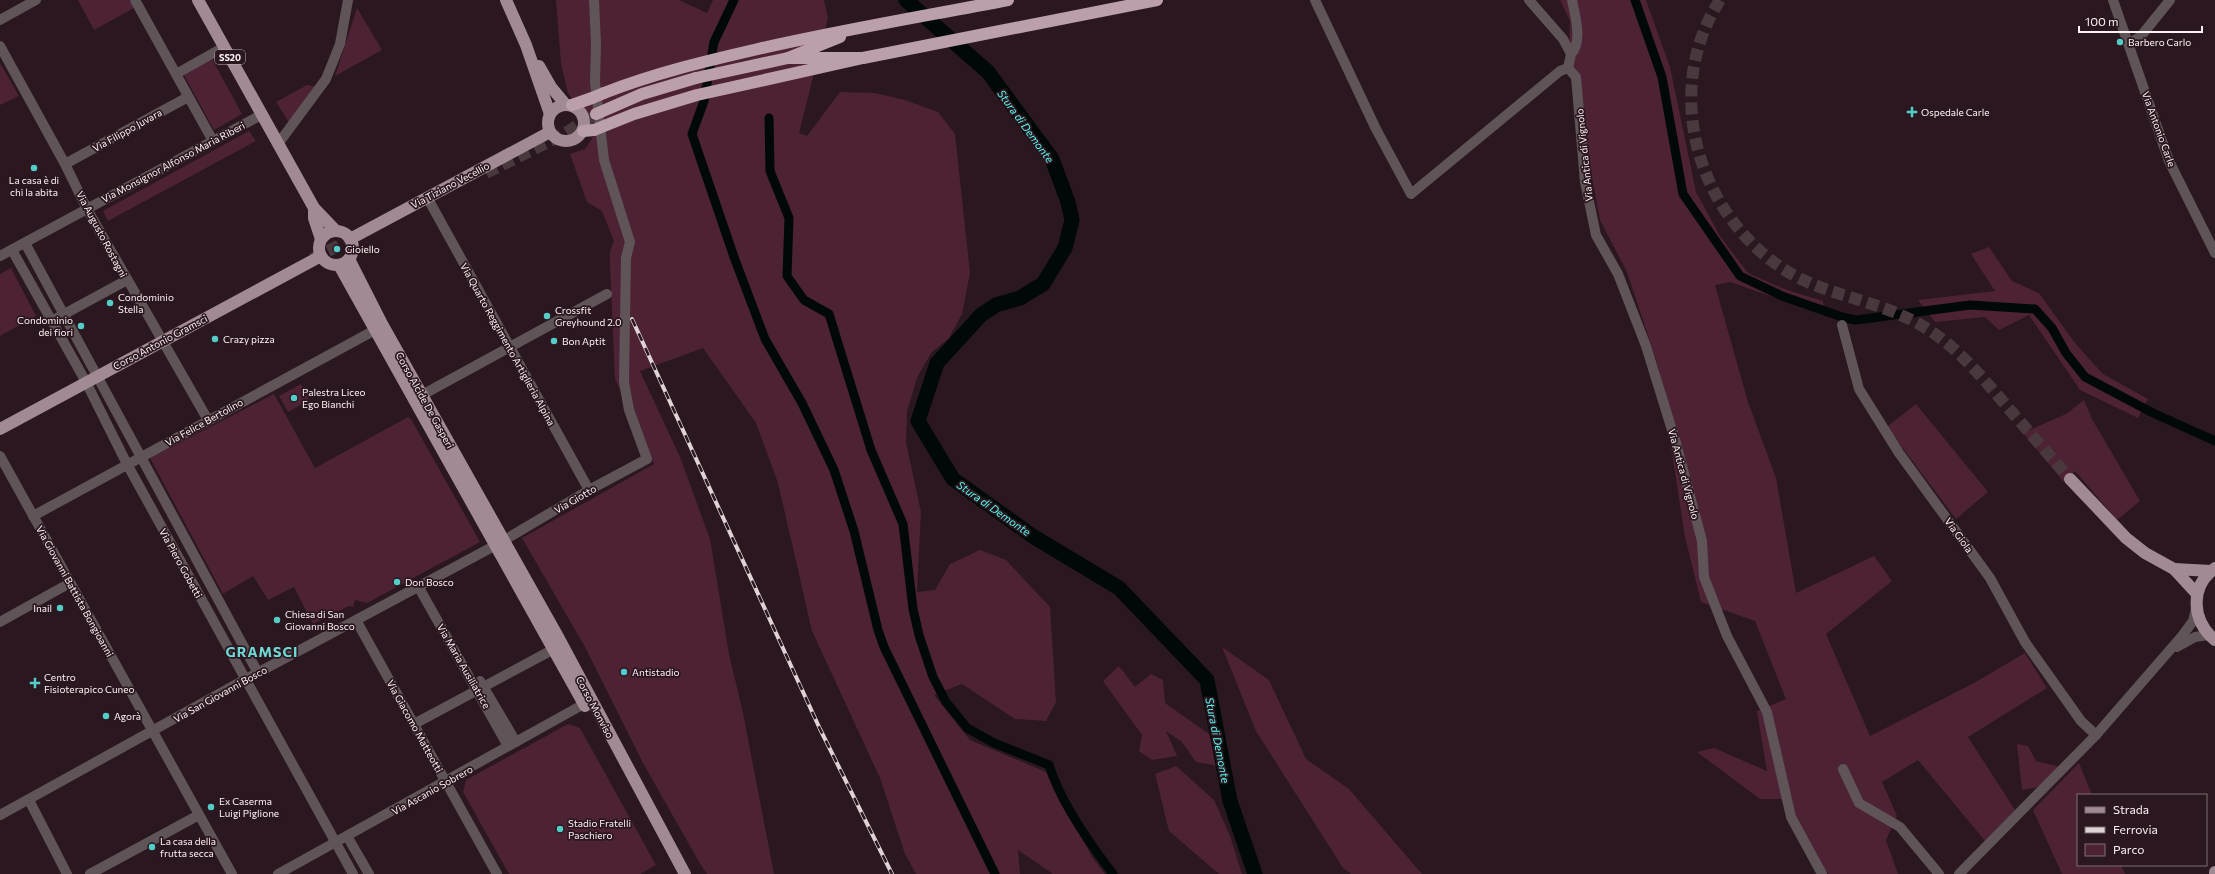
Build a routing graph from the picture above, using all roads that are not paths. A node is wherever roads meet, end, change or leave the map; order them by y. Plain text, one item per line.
1 (36, 0) edge
2 (135, 0) edge
3 (198, 0) edge
4 (348, 0) edge
5 (506, 0) edge
6 (594, 0) edge
7 (1008, 0) edge
8 (1157, 0) edge
9 (1315, 0) edge
10 (1529, 0) edge
11 (1572, 0) edge
12 (2113, 0) edge
13 (2170, 0) edge
14 (0, 20) edge
15 (868, 27) junction
16 (2129, 44) junction
17 (526, 45) junction
18 (0, 46) edge
19 (224, 47) junction
20 (1571, 54) junction
21 (788, 58) junction
22 (863, 58) junction
23 (1568, 68) junction
24 (176, 74) junction
25 (188, 97) junction
26 (569, 105) junction
27 (261, 114) junction
28 (550, 114) junction
29 (596, 114) tunnel mouth
30 (589, 131) junction
31 (550, 132) junction
32 (213, 141) junction
33 (278, 144) junction
34 (65, 164) junction
35 (427, 197) junction
36 (314, 208) junction
37 (87, 209) junction
38 (336, 231) junction
39 (321, 239) junction
40 (350, 239) junction
41 (25, 243) junction
42 (12, 250) junction
43 (2215, 253) edge
44 (0, 256) edge
45 (321, 256) junction
46 (344, 262) junction
47 (126, 280) junction
48 (607, 294) dead end
49 (63, 315) junction
50 (52, 321) junction
51 (1842, 325) dead end
52 (375, 330) junction
53 (162, 340) junction
54 (510, 346) junction
55 (97, 376) junction
56 (86, 382) junction
57 (422, 395) junction
58 (208, 420) junction
59 (0, 429) edge
60 (0, 456) edge
61 (142, 456) junction
62 (127, 464) junction
63 (2070, 479) tunnel mouth
64 (589, 490) junction
65 (33, 516) junction
66 (500, 543) junction
67 (2174, 570) junction
68 (2213, 570) edge
69 (70, 583) junction
70 (422, 585) junction
71 (2197, 594) junction
72 (2196, 609) junction
73 (356, 620) junction
74 (0, 622) edge
75 (2212, 638) edge
76 (554, 649) junction
77 (2171, 650) junction
78 (258, 672) junction
79 (246, 679) junction
80 (480, 688) junction
81 (584, 704) junction
82 (414, 724) junction
83 (153, 731) junction
84 (2096, 735) junction
85 (512, 744) junction
86 (1843, 770) dead end
87 (447, 782) junction
88 (29, 800) junction
89 (0, 815) edge
90 (198, 816) junction
91 (348, 836) junction
92 (336, 842) junction
93 (67, 874) edge
94 (90, 874) edge
95 (232, 874) edge
96 (278, 874) edge
97 (353, 874) edge
98 (369, 874) edge
99 (497, 874) edge
100 (677, 874) edge
101 (685, 874) edge
102 (1822, 874) edge
103 (1939, 874) edge
104 (1959, 874) edge

1 - 14 street
2 - 24 street
3 - 19 main road, SS20
4 - 33 street
5 - 17 main road
6 - 64 street, Via Giotto
7 - 15 highway
8 - 22 highway
9 - 23 street
10 - 20 street
11 - 20 street
12 - 16 street, Via Antonio Carle
13 - 16 street
15 - 21 highway
15 - 26 highway, bridge
16 - 43 street, Via Antonio Carle
17 - 26 main road
17 - 28 main road
18 - 34 street, Via Augusto Rostagni
19 - 24 street
19 - 27 main road, SS20
20 - 23 street
21 - 22 highway, bridge
21 - 29 highway, bridge
22 - 30 highway, bridge
23 - 102 street, Via Antica di Vignolo
24 - 25 street
25 - 32 street
25 - 34 street, Via Filippo Juvara
26 - 28 main road
26 - 30 main road
27 - 32 street, Via Monsignor Alfonso Maria Riberi
27 - 33 main road, SS20
28 - 31 main road
30 - 31 main road
31 - 35 main road, Via Tiziano Vecellio
32 - 37 street, Via Monsignor Alfonso Maria Riberi
33 - 36 main road, SS20
34 - 37 street, Via Augusto Rostagni
35 - 40 main road, Via Tiziano Vecellio
35 - 54 street, Via Quarto Reggimento Artiglieria Alpina
36 - 38 main road, SS20
36 - 39 main road, SS20
37 - 41 street, Via Monsignor Alfonso Maria Riberi
37 - 47 street, Via Augusto Rostagni
38 - 39 main road
38 - 40 main road
39 - 45 main road
40 - 46 main road
41 - 42 street, Via Monsignor Alfonso Maria Riberi
41 - 49 street, Via Piero Gobetti
42 - 44 street, Via Monsignor Alfonso Maria Riberi
42 - 50 street, Via Piero Gobetti
45 - 46 main road
45 - 53 main road, Corso Antonio Gramsci
46 - 52 main road, Corso Alcide De Gasperi
46 - 57 main road, Corso Alcide De Gasperi
47 - 49 street
47 - 53 street, Via Augusto Rostagni
48 - 54 street
49 - 50 street
49 - 55 street, Via Piero Gobetti
50 - 56 street, Via Piero Gobetti
51 - 84 street, Via Giola
52 - 58 street, Via Felice Bertolino
52 - 66 main road, Corso Alcide De Gasperi
53 - 55 main road, Corso Antonio Gramsci
53 - 58 street, Via Augusto Rostagni
54 - 57 street
54 - 64 street, Via Quarto Reggimento Artiglieria Alpina
55 - 56 main road, Corso Antonio Gramsci
55 - 61 street, Via Piero Gobetti
56 - 59 main road, Corso Antonio Gramsci
56 - 62 street, Via Piero Gobetti
57 - 66 main road, Corso Alcide De Gasperi
58 - 61 street, Via Felice Bertolino
60 - 65 street, Via Giovanni Battista Bongioanni
61 - 62 street, Via Felice Bertolino
61 - 78 street, Via Piero Gobetti
62 - 65 street, Via Felice Bertolino
62 - 79 street, Via Piero Gobetti
63 - 67 main road
64 - 66 street, Via Giotto
65 - 69 street, Via Giovanni Battista Bongioanni
66 - 70 street, Via San Giovanni Bosco
66 - 76 main road, Corso Monviso
66 - 101 main road, Corso Monviso
67 - 68 main road
67 - 71 main road
68 - 71 main road
69 - 74 street
69 - 83 street, Via Giovanni Battista Bongioanni
70 - 73 street, Via San Giovanni Bosco
70 - 80 street, Via Maria Ausiliatrice
71 - 72 main road
72 - 75 main road
72 - 77 street
73 - 78 street, Via San Giovanni Bosco
73 - 82 street, Via Giacomo Matteotti
75 - 77 street
76 - 80 street
76 - 81 main road, Corso Monviso
77 - 84 street
78 - 79 street, Via San Giovanni Bosco
79 - 83 street, Via San Giovanni Bosco
79 - 92 street, Via Piero Gobetti
80 - 82 street
80 - 85 street, Via Maria Ausiliatrice
81 - 85 street, Via Ascanio Sobrero
81 - 100 main road, Corso Monviso
82 - 87 street, Via Giacomo Matteotti
83 - 88 street, Via San Giovanni Bosco
83 - 90 street, Via Giovanni Battista Bongioanni
84 - 104 street
85 - 87 street, Via Ascanio Sobrero
86 - 103 street
87 - 91 street, Via Ascanio Sobrero
87 - 99 street, Via Giacomo Matteotti
88 - 89 street, Via San Giovanni Bosco
88 - 93 street
90 - 94 street
90 - 95 street, Via Giovanni Battista Bongioanni
91 - 92 street, Via Ascanio Sobrero
91 - 98 street
92 - 96 street, Via Ascanio Sobrero
92 - 97 street, Via Piero Gobetti

